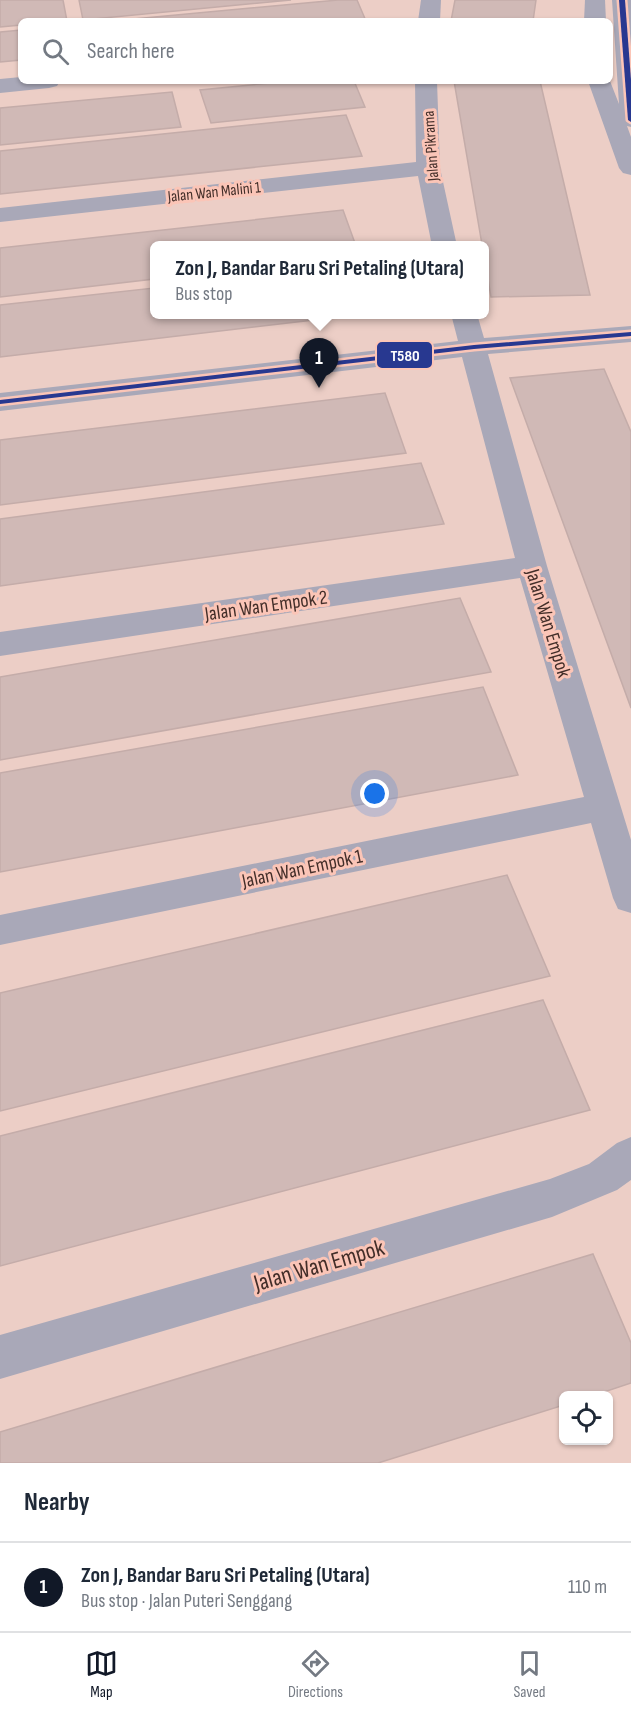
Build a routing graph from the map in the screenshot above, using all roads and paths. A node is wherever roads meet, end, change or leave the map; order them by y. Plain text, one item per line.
1 (431, 0) edge
2 (595, 0) edge
3 (622, 0) edge
4 (429, 18) edge
5 (595, 18) edge
6 (627, 33) edge
7 (613, 82) edge
8 (629, 82) edge
9 (20, 84) edge
10 (426, 84) edge
11 (600, 84) edge
12 (0, 86) edge
13 (631, 120) edge
14 (428, 168) junction
15 (631, 168) edge
16 (0, 215) edge
17 (444, 241) edge
18 (465, 319) edge
19 (631, 334) edge
20 (474, 347) junction
21 (0, 402) edge
22 (532, 566) junction
23 (0, 644) edge
24 (604, 807) junction
25 (631, 898) edge
26 (0, 930) edge
27 (631, 1156) edge
28 (0, 1357) edge

1 - 4 street
2 - 5 street
3 - 6 street
6 - 8 street
7 - 8 street
8 - 13 street
9 - 12 street
10 - 14 street, Jalan Pikrama
11 - 15 street
14 - 16 street, Jalan Wan Malini 1
14 - 17 street, Jalan Pikrama
18 - 20 street
19 - 20 street
20 - 21 street
20 - 22 street, Jalan Wan Empok
22 - 23 street, Jalan Wan Empok 2
22 - 24 street, Jalan Wan Empok
24 - 25 street, Jalan Wan Empok
24 - 26 street, Jalan Wan Empok 1
27 - 28 street, Jalan Wan Empok

